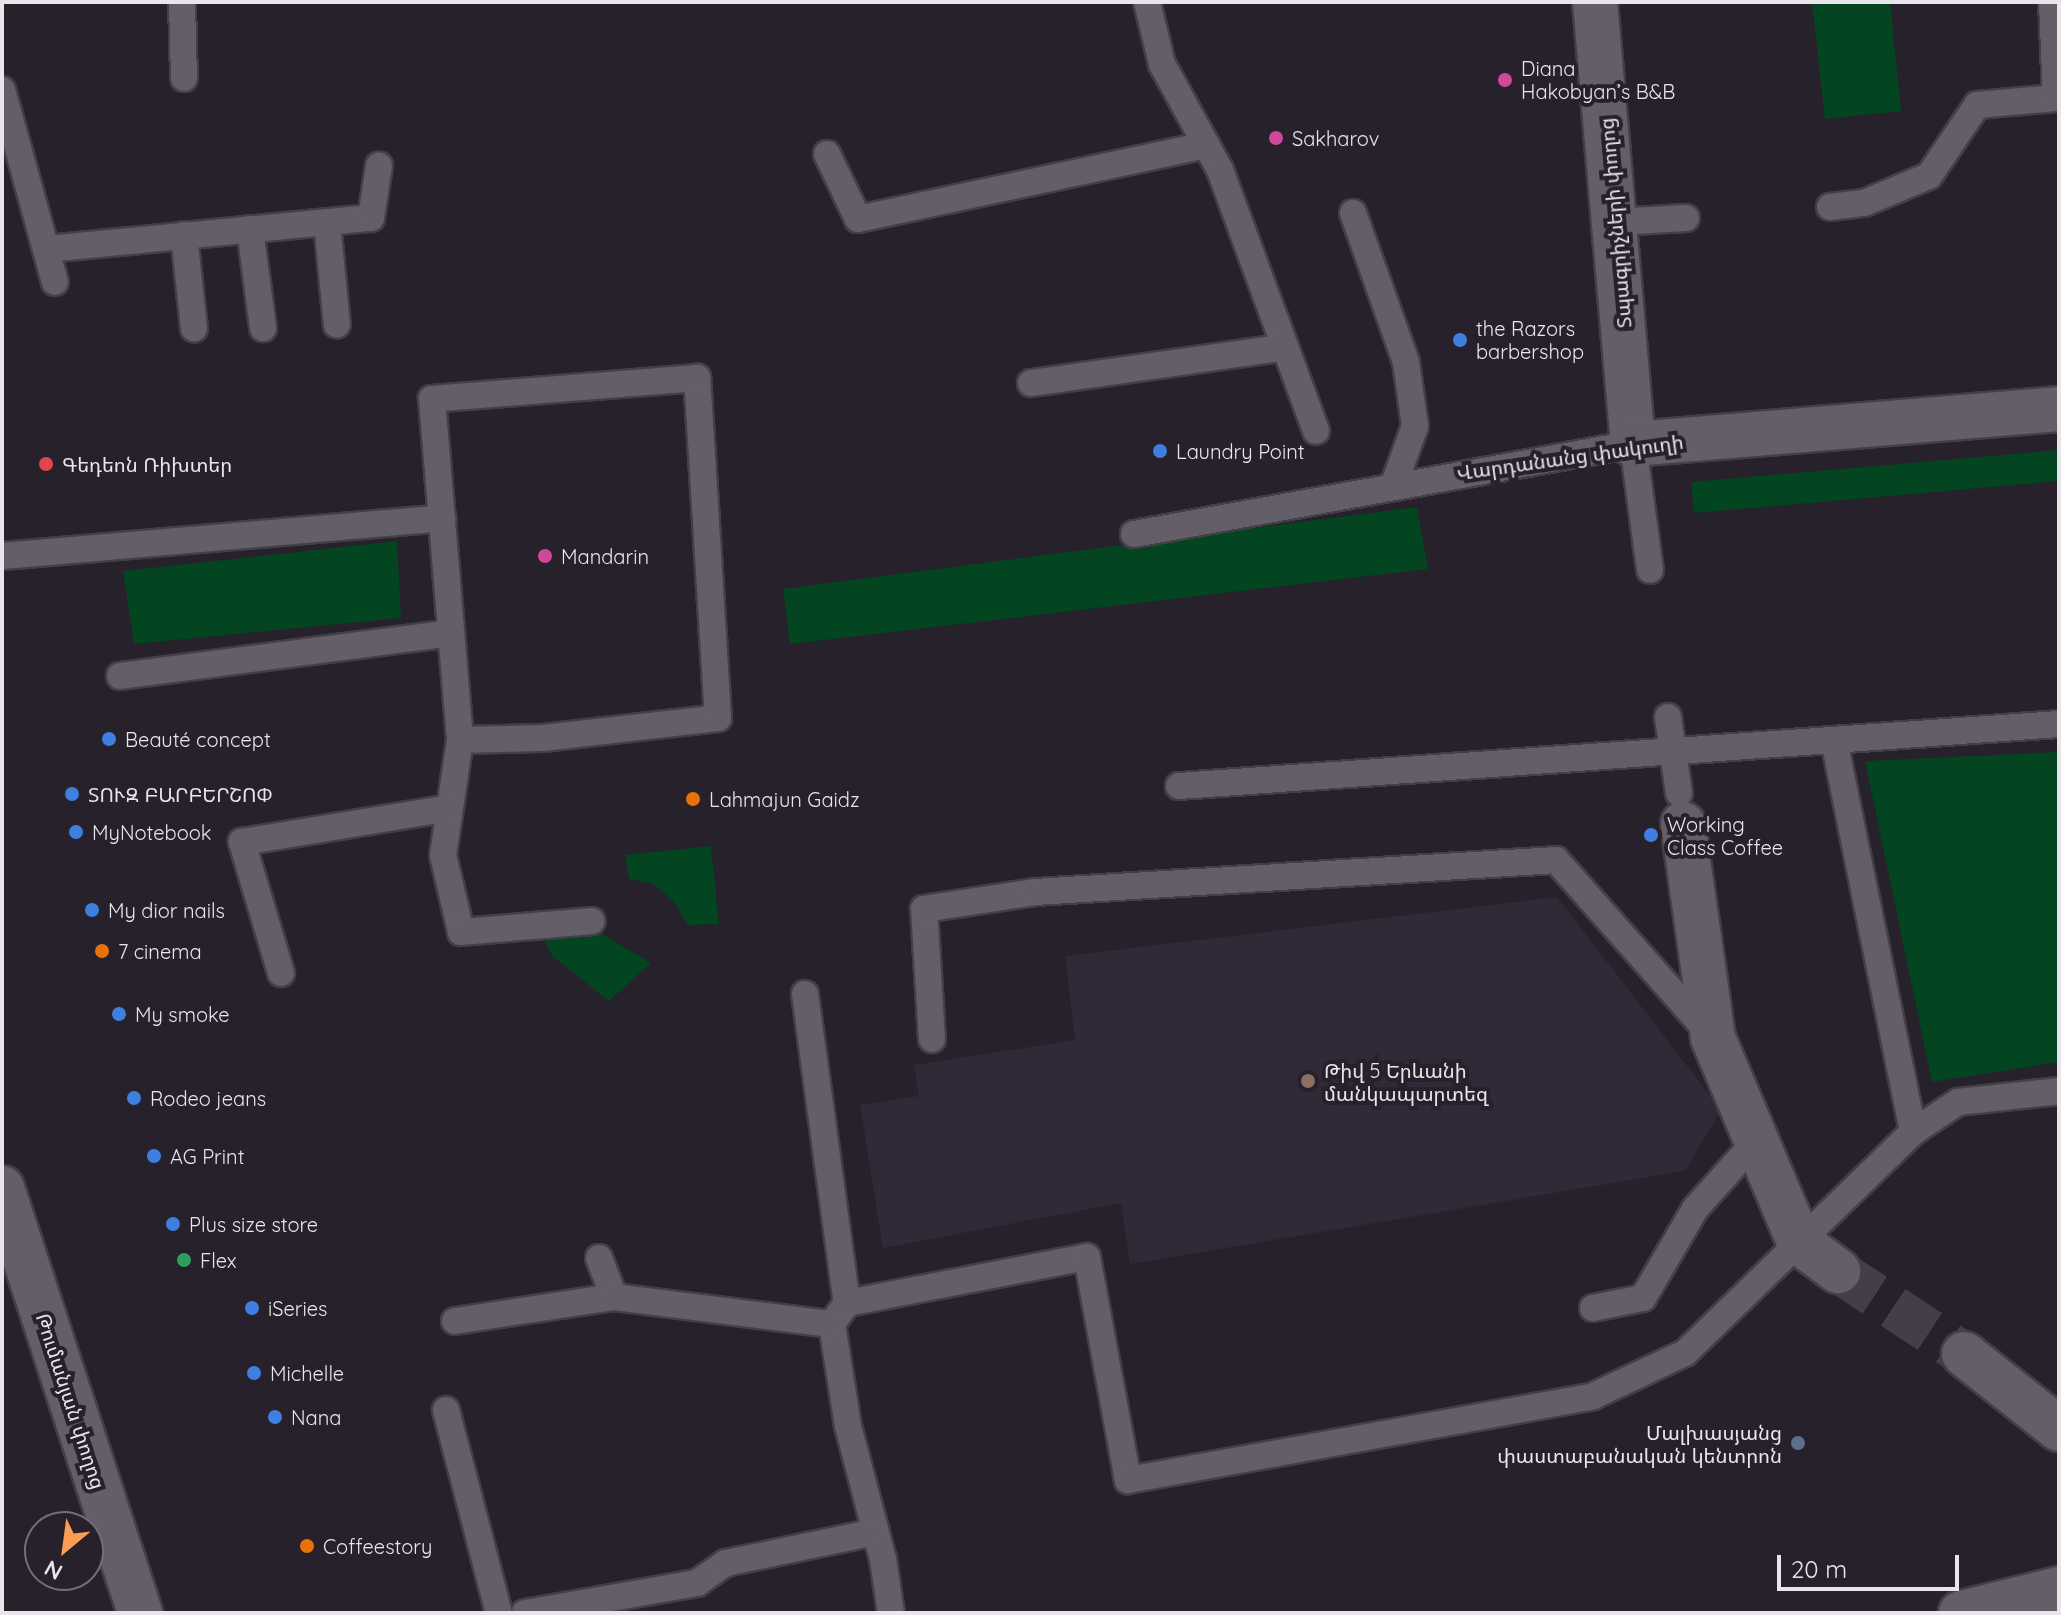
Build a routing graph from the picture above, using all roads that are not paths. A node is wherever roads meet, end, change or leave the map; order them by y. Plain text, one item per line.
1 (182, 2) edge
2 (1147, 2) edge
3 (1595, 2) edge
4 (2052, 2) edge
5 (184, 78) dead end
6 (2, 90) edge
7 (2058, 98) edge
8 (1206, 145) junction
9 (827, 154) dead end
10 (379, 166) dead end
11 (1830, 207) dead end
12 (1353, 213) dead end
13 (1686, 218) dead end
14 (327, 222) junction
15 (1615, 222) junction
16 (250, 229) junction
17 (184, 235) junction
18 (47, 249) junction
19 (55, 282) dead end
20 (337, 325) dead end
21 (194, 328) dead end
22 (263, 328) dead end
23 (1281, 348) junction
24 (1031, 383) dead end
25 (2059, 409) edge
26 (1316, 431) dead end
27 (1633, 444) junction
28 (1394, 484) junction
29 (442, 518) junction
30 (1134, 534) dead end
31 (2, 556) edge
32 (1650, 570) dead end
33 (451, 633) junction
34 (120, 676) dead end
35 (1668, 717) dead end
36 (2059, 724) edge
37 (460, 740) junction
38 (1834, 740) junction
39 (1674, 749) junction
40 (1179, 786) dead end
41 (449, 808) junction
42 (1681, 808) joint
43 (592, 921) dead end
44 (281, 973) dead end
45 (805, 994) dead end
46 (1713, 1038) junction
47 (932, 1039) dead end
48 (2059, 1091) edge
49 (1913, 1132) junction
50 (1756, 1141) junction
51 (6, 1216) edge
52 (1799, 1242) junction
53 (599, 1258) dead end
54 (1838, 1271) tunnel mouth
55 (614, 1297) junction
56 (1593, 1308) dead end
57 (839, 1313) junction
58 (455, 1321) dead end
59 (1964, 1354) tunnel mouth
60 (446, 1410) dead end
61 (2059, 1429) edge
62 (876, 1532) junction
63 (2059, 1589) edge
64 (140, 1613) edge
65 (499, 1613) edge
66 (525, 1613) edge
67 (891, 1613) edge
68 (1961, 1613) edge

1 - 5 lane
2 - 8 lane
3 - 15 street, Տպագրիչների փողոց
4 - 7 lane
6 - 18 lane
7 - 11 lane
8 - 9 lane
8 - 23 lane
10 - 14 lane
12 - 28 lane
13 - 15 lane
14 - 16 lane
14 - 20 lane
15 - 27 street, Տպագրիչների փողոց
16 - 17 lane
16 - 22 lane
17 - 18 lane
17 - 21 lane
18 - 19 lane
23 - 24 lane
23 - 26 lane
25 - 27 street, Վարդանանց փակուղի
27 - 28 lane, Վարդանանց փակուղի
27 - 32 lane
28 - 30 lane, Վարդանանց փակուղի
29 - 31 lane
29 - 33 lane
29 - 37 lane
33 - 34 lane
33 - 37 lane
35 - 39 lane
36 - 38 lane
37 - 41 lane
38 - 39 lane
38 - 49 lane
39 - 40 lane
39 - 42 lane
41 - 43 lane
41 - 44 lane
42 - 46 street
45 - 57 lane
46 - 47 lane
46 - 50 street
48 - 49 lane
49 - 52 lane
50 - 52 street
50 - 56 lane
51 - 64 street, Թումանյան փողոց
52 - 54 street
52 - 57 lane
53 - 55 lane
55 - 57 lane
55 - 58 lane
57 - 62 lane
59 - 61 street
60 - 65 lane
62 - 66 lane
62 - 67 lane
63 - 68 street

